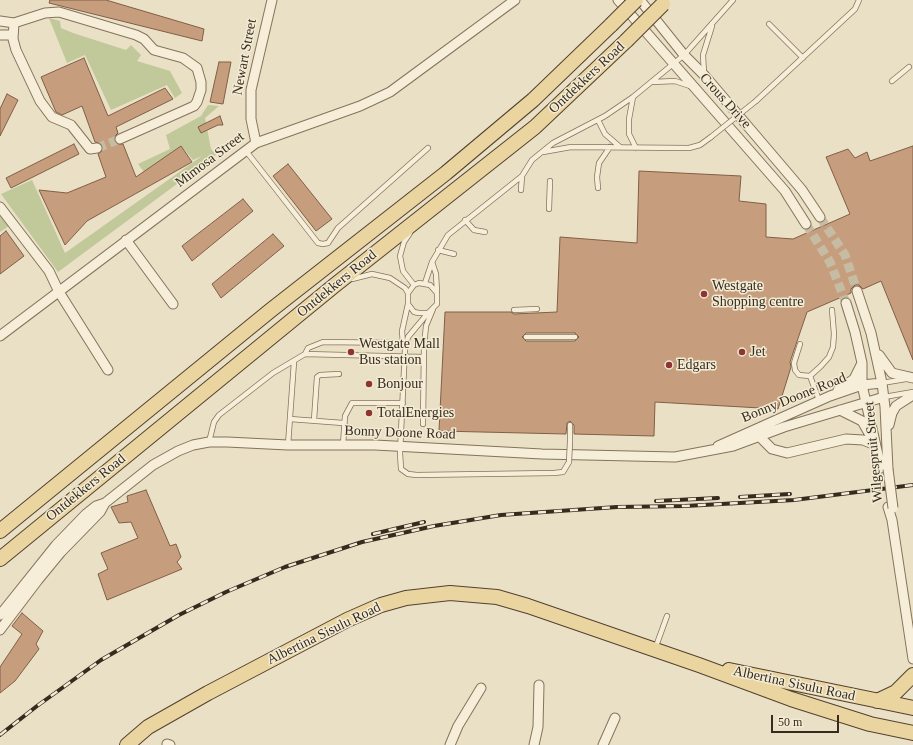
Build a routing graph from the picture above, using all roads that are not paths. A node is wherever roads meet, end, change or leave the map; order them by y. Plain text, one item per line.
1 (272, 0) edge
2 (515, 0) edge
3 (618, 0) edge
4 (636, 0) edge
5 (640, 0) edge
6 (733, 0) edge
7 (859, 0) edge
8 (665, 2) edge
9 (0, 21) edge
10 (713, 22) junction
11 (14, 23) junction
12 (769, 24) dead end
13 (0, 35) edge
14 (13, 35) junction
15 (684, 55) junction
16 (803, 58) junction
17 (674, 64) junction
18 (912, 70) edge
19 (705, 76) junction
20 (892, 81) dead end
21 (651, 82) junction
22 (694, 87) junction
23 (633, 97) junction
24 (598, 120) junction
25 (120, 139) tunnel mouth
26 (256, 143) junction
27 (610, 147) junction
28 (97, 148) dead end
29 (428, 148) dead end
30 (621, 148) junction
31 (636, 148) junction
32 (246, 151) junction
33 (540, 153) junction
34 (522, 176) junction
35 (550, 181) dead end
36 (598, 188) dead end
37 (521, 190) dead end
38 (434, 205) junction
39 (0, 207) edge
40 (549, 209) dead end
41 (820, 216) tunnel mouth
42 (465, 220) junction
43 (806, 224) tunnel mouth
44 (485, 232) dead end
45 (126, 240) junction
46 (438, 250) junction
47 (454, 254) dead end
48 (432, 262) junction
49 (425, 283) junction
50 (335, 285) junction
51 (414, 285) junction
52 (857, 291) tunnel mouth
53 (59, 292) junction
54 (437, 292) junction
55 (408, 293) junction
56 (846, 303) tunnel mouth
57 (173, 304) dead end
58 (408, 304) junction
59 (537, 308) dead end
60 (433, 310) junction
61 (514, 310) dead end
62 (832, 310) dead end
63 (428, 313) junction
64 (0, 336) edge
65 (575, 337) dead end
66 (526, 338) dead end
67 (403, 343) junction
68 (800, 344) dead end
69 (875, 349) junction
70 (405, 350) junction
71 (305, 354) junction
72 (405, 356) junction
73 (424, 357) junction
74 (294, 362) junction
75 (862, 363) junction
76 (108, 370) dead end
77 (339, 374) dead end
78 (810, 376) junction
79 (913, 378) edge
80 (882, 382) junction
81 (862, 386) junction
82 (913, 393) edge
83 (830, 396) junction
84 (884, 397) junction
85 (819, 400) junction
86 (866, 402) junction
87 (402, 403) junction
88 (808, 404) junction
89 (840, 410) junction
90 (290, 419) junction
91 (812, 419) junction
92 (314, 420) junction
93 (343, 422) junction
94 (422, 424) dead end
95 (570, 425) dead end
96 (753, 429) junction
97 (759, 437) junction
98 (886, 437) junction
99 (209, 442) junction
100 (288, 445) junction
101 (343, 445) junction
102 (400, 446) junction
103 (875, 448) junction
104 (711, 449) junction
105 (884, 469) junction
106 (105, 503) junction
107 (0, 531) edge
108 (0, 559) edge
109 (0, 615) edge
110 (667, 616) dead end
111 (0, 630) edge
112 (655, 650) junction
113 (913, 659) edge
114 (699, 665) junction
115 (913, 674) edge
116 (539, 685) dead end
117 (481, 688) dead end
118 (877, 701) junction
119 (913, 708) edge
120 (614, 718) dead end
121 (913, 733) edge
122 (127, 745) edge
123 (450, 745) edge
124 (534, 745) edge
125 (603, 745) edge

1 - 26 street, Newart Street
2 - 26 street, Mimosa Street
3 - 17 street, Crous Drive
4 - 107 main road, Ontdekkers Road, bridge
5 - 15 street, Crous Drive
6 - 10 lane
7 - 16 lane
8 - 38 main road, Ontdekkers Road, bridge
9 - 11 street
10 - 15 lane
10 - 19 lane
11 - 14 street
11 - 25 street
12 - 16 lane
13 - 14 street
14 - 28 street
15 - 17 lane
15 - 19 street, Crous Drive
16 - 31 lane, bridge
17 - 21 lane
17 - 22 street, Crous Drive
18 - 20 lane
19 - 41 street, Crous Drive
21 - 22 lane
21 - 23 lane
22 - 43 street, Crous Drive
23 - 24 lane
23 - 31 lane
24 - 30 lane
24 - 33 lane
26 - 32 street, Mimosa Street
27 - 30 lane
27 - 33 lane
27 - 36 lane
29 - 32 lane
30 - 31 lane
32 - 45 street, Mimosa Street
33 - 34 lane
34 - 37 lane
34 - 42 lane
35 - 40 lane
38 - 50 main road, Ontdekkers Road
38 - 51 lane
39 - 53 street
42 - 44 lane
42 - 46 lane
45 - 53 street, Mimosa Street
45 - 57 street
46 - 47 lane
46 - 48 lane
48 - 49 lane
48 - 54 lane
49 - 51 lane
49 - 54 lane
50 - 55 lane
50 - 108 main road, Ontdekkers Road
51 - 55 lane
52 - 69 street
53 - 64 street, Mimosa Street
53 - 76 street
54 - 60 lane
55 - 58 lane
56 - 75 street
58 - 63 lane
58 - 67 lane
59 - 61 lane
60 - 63 lane
60 - 73 lane
62 - 78 lane
63 - 70 lane
65 - 66 lane
67 - 70 lane
67 - 71 lane
68 - 78 lane
69 - 79 street
69 - 80 street
70 - 72 lane
71 - 72 lane
71 - 74 lane
72 - 73 lane
72 - 87 lane
73 - 94 lane
74 - 90 lane
74 - 99 lane
75 - 81 street
75 - 83 street
77 - 92 lane
78 - 85 lane
79 - 80 lane, Bonny Doone Road
80 - 81 street, Bonny Doone Road
80 - 84 street, Wilgespruit Street
81 - 83 street, Bonny Doone Road
81 - 86 street, Wilgespruit Street
82 - 84 lane, Bonny Doone Road
82 - 98 street
83 - 85 street, Bonny Doone Road
84 - 86 street, Bonny Doone Road
84 - 98 street, Wilgespruit Street
85 - 88 street, Bonny Doone Road
86 - 89 street, Bonny Doone Road
86 - 103 street, Wilgespruit Street
87 - 93 lane
87 - 102 lane
88 - 91 street
88 - 96 street, Bonny Doone Road
89 - 91 street, Bonny Doone Road
89 - 103 street
90 - 92 lane
90 - 100 lane
91 - 97 street, Bonny Doone Road
92 - 93 lane
93 - 101 lane
95 - 102 lane, bridge
96 - 97 street
96 - 104 street, Bonny Doone Road
97 - 103 street
97 - 104 street, Bonny Doone Road
98 - 105 street, Wilgespruit Street
99 - 100 street, Bonny Doone Road
99 - 106 street, Bonny Doone Road
100 - 101 street, Bonny Doone Road
101 - 102 street, Bonny Doone Road
102 - 104 street, Bonny Doone Road
103 - 105 street, Wilgespruit Street
105 - 113 street, Wilgespruit Street
106 - 109 street, Bonny Doone Road
106 - 111 street, Bonny Doone Road
110 - 112 lane
112 - 114 main road, Albertina Sisulu Road
112 - 122 main road, Albertina Sisulu Road
114 - 118 main road, Albertina Sisulu Road
114 - 121 main road, Albertina Sisulu Road
115 - 118 main road
116 - 124 street
117 - 123 street
118 - 119 main road, Albertina Sisulu Road
120 - 125 street

